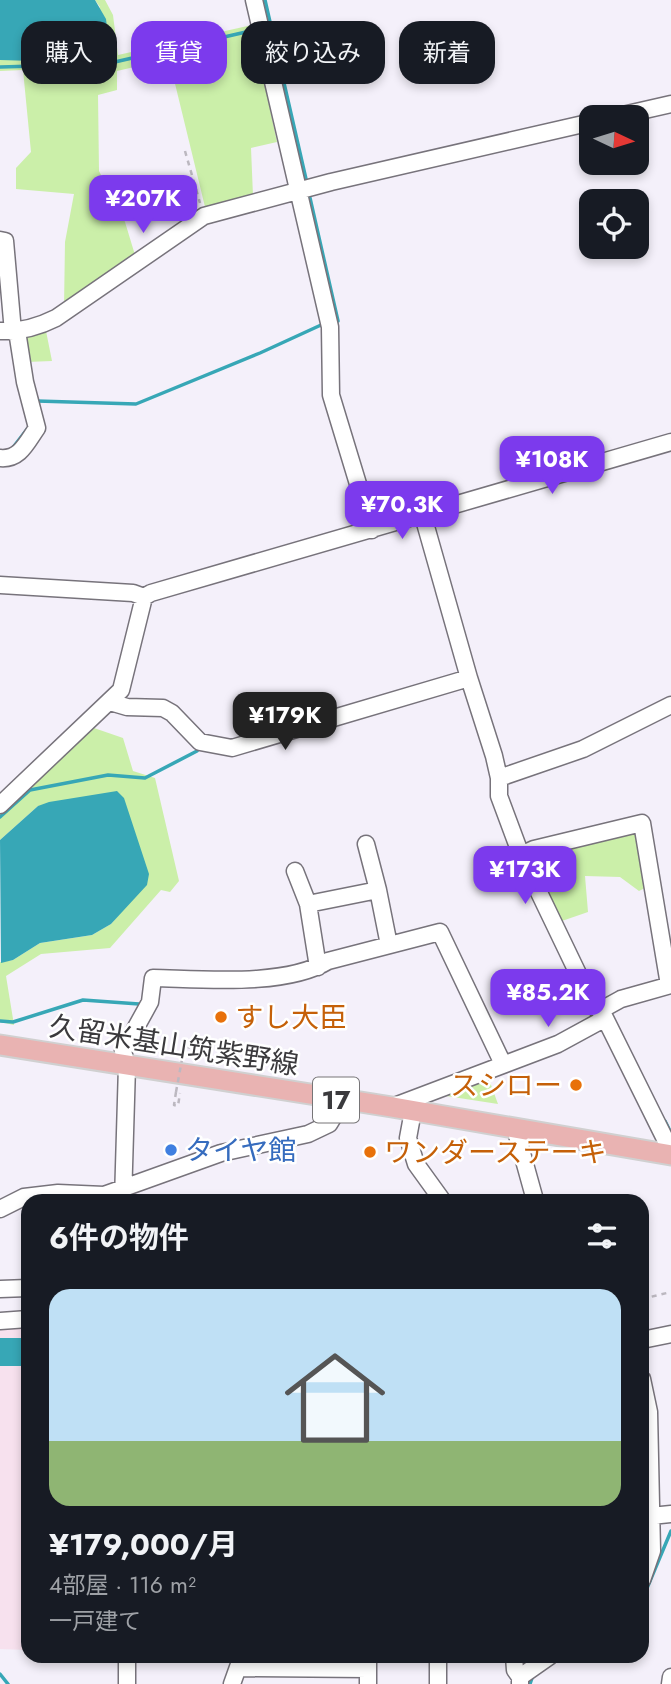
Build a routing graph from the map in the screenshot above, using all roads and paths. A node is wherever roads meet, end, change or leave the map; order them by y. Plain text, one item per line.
1 (254, 0) edge
2 (671, 104) edge
3 (649, 109) edge
4 (579, 125) edge
5 (185, 151) dead end
6 (298, 191) junction
7 (204, 216) junction
8 (0, 240) edge
9 (10, 331) edge
10 (671, 442) edge
11 (0, 458) edge
12 (423, 516) junction
13 (372, 530) junction
14 (0, 585) edge
15 (145, 597) junction
16 (468, 678) junction
17 (110, 702) junction
18 (671, 705) edge
19 (499, 778) junction
20 (0, 805) edge
21 (366, 844) dead end
22 (521, 855) junction
23 (295, 871) dead end
24 (378, 890) junction
25 (308, 904) junction
26 (389, 945) junction
27 (318, 967) junction
28 (670, 985) edge
29 (602, 1014) junction
30 (0, 1045) edge
31 (185, 1054) dead end
32 (503, 1064) junction
33 (127, 1066) junction
34 (178, 1093) dead end
35 (343, 1101) junction
36 (391, 1107) junction
37 (413, 1111) junction
38 (514, 1128) junction
39 (671, 1153) edge
40 (122, 1194) edge
41 (438, 1194) edge
42 (534, 1194) edge
43 (21, 1198) edge
44 (0, 1209) edge
45 (21, 1288) edge
46 (0, 1289) edge
47 (671, 1292) edge
48 (649, 1297) edge
49 (21, 1320) edge
50 (0, 1321) edge
51 (671, 1334) edge
52 (649, 1339) edge
53 (649, 1474) edge
54 (671, 1514) edge
55 (651, 1516) junction
56 (649, 1560) edge
57 (127, 1663) edge
58 (240, 1663) edge
59 (256, 1663) edge
60 (438, 1663) edge
61 (514, 1663) edge
62 (541, 1663) edge
63 (368, 1670) edge
64 (671, 1677) edge
65 (520, 1680) edge
66 (127, 1684) edge
67 (232, 1684) edge
68 (438, 1684) edge
69 (670, 1684) edge

1 - 6 street
2 - 3 street
4 - 6 street
5 - 7 path
6 - 7 street
6 - 13 street
7 - 9 street
8 - 9 street
9 - 11 street
10 - 12 street
12 - 13 street
12 - 16 street
13 - 15 street
14 - 15 street
15 - 17 street
16 - 17 street
16 - 19 street
17 - 20 street
18 - 19 street
19 - 22 street
21 - 24 street
22 - 28 street
22 - 29 street
23 - 25 street
24 - 25 street
24 - 26 street
25 - 27 street
26 - 27 street
26 - 32 street
27 - 33 street
28 - 29 street
29 - 32 street
29 - 39 street
30 - 33 main road, 久留米基山筑紫野線 / 17
31 - 34 path, bridge
32 - 36 street
33 - 35 main road, 久留米基山筑紫野線 / 17
33 - 40 street
35 - 36 main road, 久留米基山筑紫野線 / 17
35 - 40 street
36 - 37 main road, 久留米基山筑紫野線 / 17
37 - 38 main road, 久留米基山筑紫野線 / 17
37 - 41 street
38 - 39 main road, 久留米基山筑紫野線 / 17
38 - 42 street
43 - 44 street
45 - 46 street
47 - 48 path
49 - 50 street
51 - 52 street
53 - 55 street
54 - 55 street
55 - 56 street
57 - 66 street
58 - 67 street
59 - 63 street
60 - 68 street
61 - 65 street
62 - 65 street
64 - 69 street

